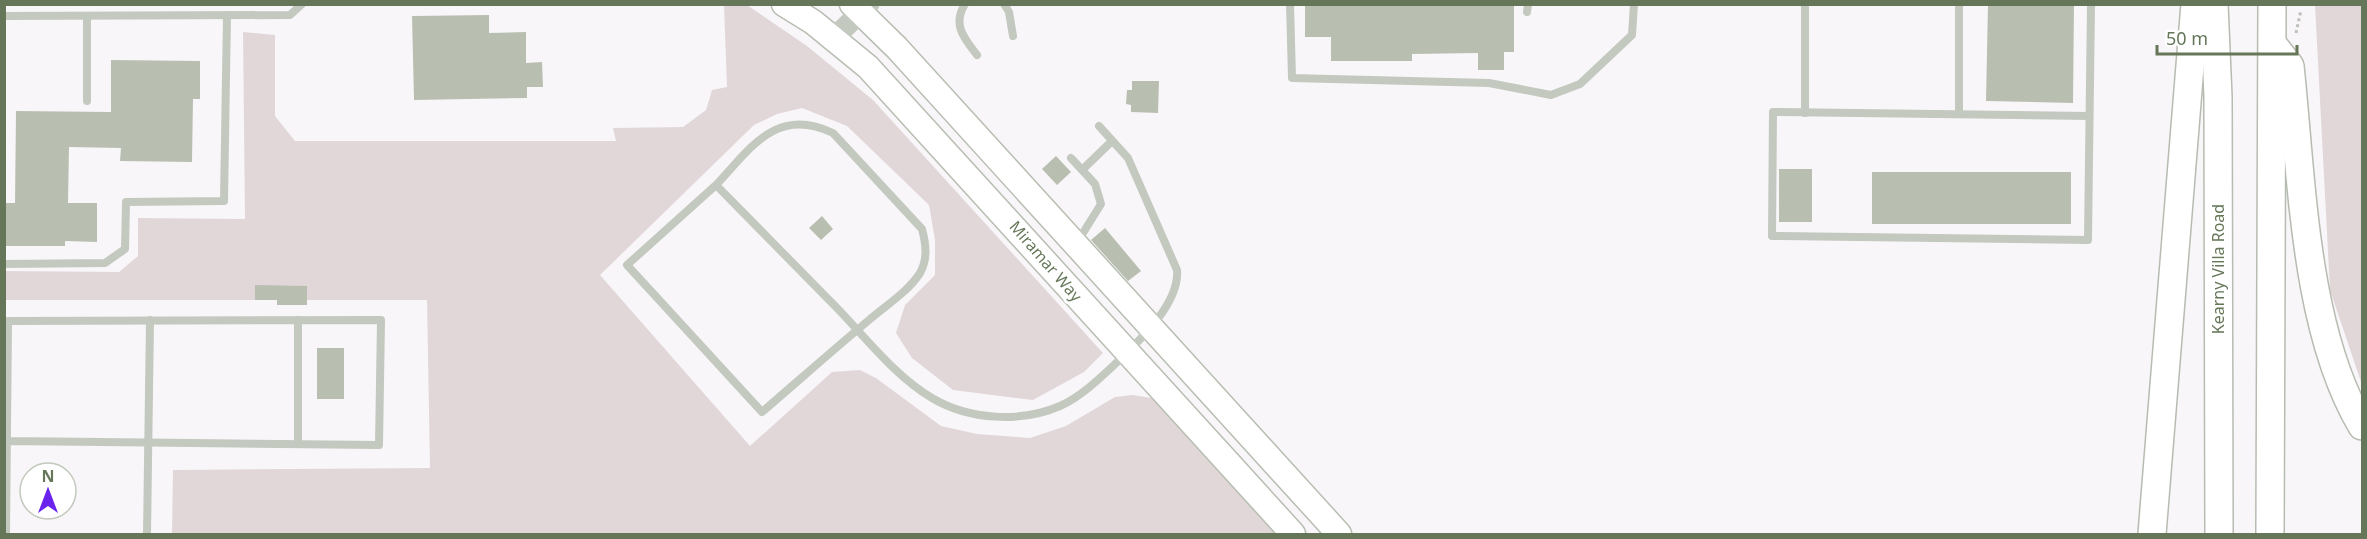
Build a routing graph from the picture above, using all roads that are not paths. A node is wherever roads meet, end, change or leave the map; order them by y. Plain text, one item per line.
1 (302, 4) edge
2 (784, 4) edge
3 (965, 4) edge
4 (1004, 4) edge
5 (1290, 4) edge
6 (1634, 4) edge
7 (1805, 4) edge
8 (1959, 4) edge
9 (2091, 4) edge
10 (2194, 4) edge
11 (2214, 4) edge
12 (2272, 4) edge
13 (861, 7) edge
14 (227, 15) junction
15 (4, 16) edge
16 (87, 16) junction
17 (1013, 36) dead end
18 (833, 39) junction
19 (2272, 44) junction
20 (977, 55) dead end
21 (87, 101) dead end
22 (1805, 112) junction
23 (1959, 114) junction
24 (2089, 116) junction
25 (1099, 126) dead end
26 (1112, 141) junction
27 (1071, 158) dead end
28 (1082, 170) junction
29 (716, 185) junction
30 (1076, 244) junction
31 (4, 264) edge
32 (150, 320) junction
33 (298, 321) junction
34 (1150, 328) junction
35 (858, 329) junction
36 (1127, 352) junction
37 (2362, 426) edge
38 (6, 441) edge
39 (149, 443) junction
40 (298, 444) junction
41 (6, 534) edge
42 (147, 534) edge
43 (1293, 534) edge
44 (1339, 534) edge
45 (2152, 534) edge
46 (2218, 534) edge
47 (2270, 534) edge

1 - 14 lane
2 - 18 main road, Miramar Way
3 - 20 lane
4 - 17 lane
5 - 6 lane
7 - 22 lane
8 - 23 lane
9 - 24 lane
10 - 45 main road
11 - 46 main road, Kearny Villa Road
12 - 19 main road
13 - 18 street
13 - 30 main road, Miramar Way
14 - 16 lane
14 - 31 lane
15 - 16 lane
16 - 21 lane
18 - 36 main road, Miramar Way
19 - 37 main road
19 - 47 main road
22 - 23 lane
22 - 24 lane
23 - 24 lane
25 - 26 lane
26 - 28 lane
26 - 34 lane
27 - 28 lane
28 - 30 lane
29 - 35 lane
29 - 35 lane
29 - 35 lane
30 - 34 main road, Miramar Way
32 - 33 lane
32 - 38 lane
32 - 39 lane
33 - 40 lane
33 - 40 lane
34 - 36 lane
34 - 44 main road, Miramar Way
35 - 36 lane
36 - 43 main road, Miramar Way
38 - 39 lane
38 - 41 lane
39 - 40 lane
39 - 42 lane

